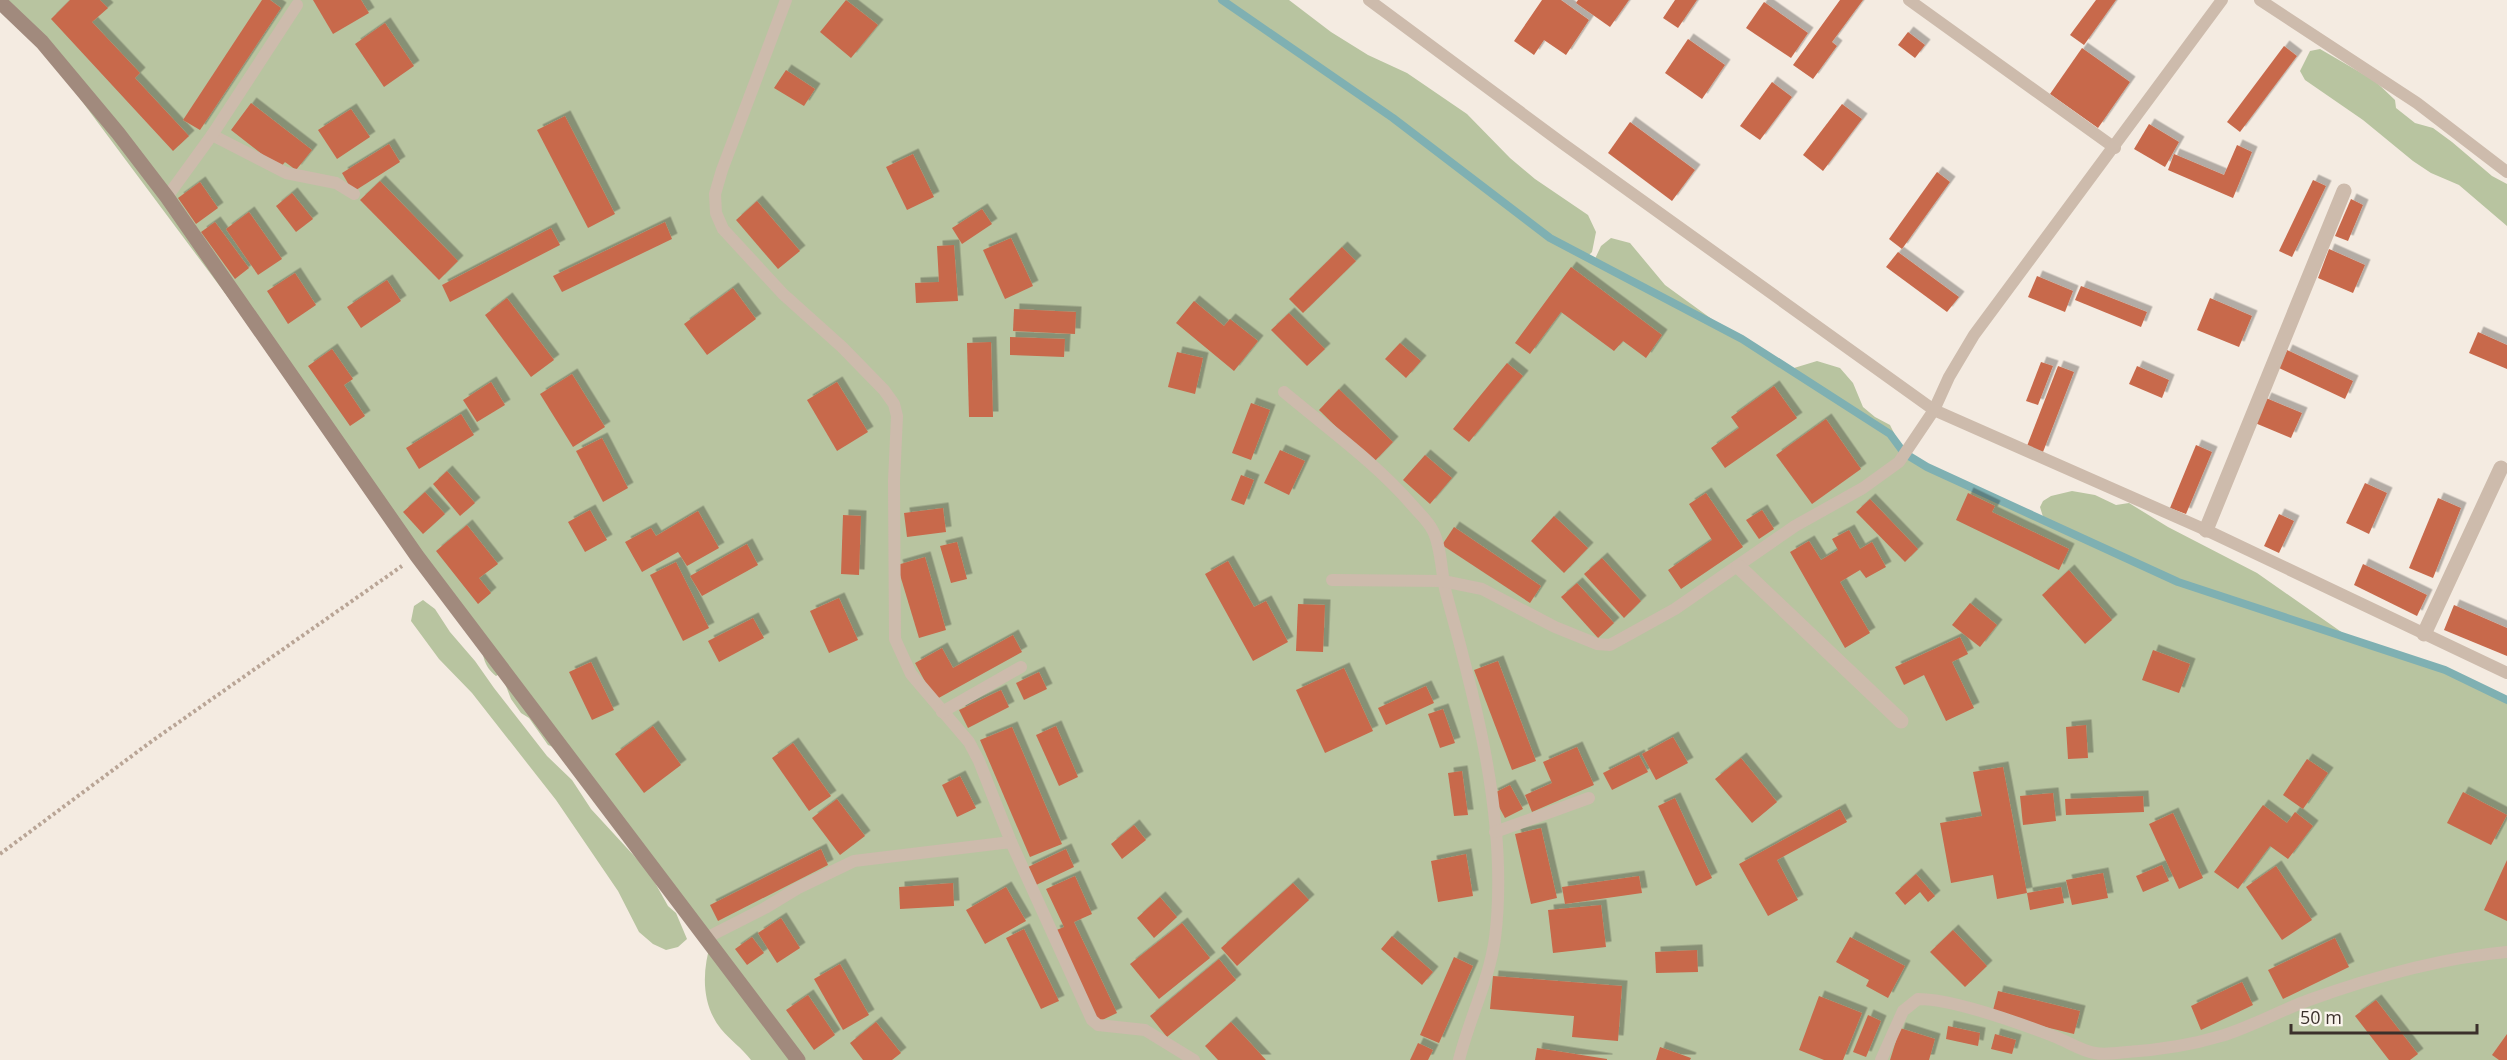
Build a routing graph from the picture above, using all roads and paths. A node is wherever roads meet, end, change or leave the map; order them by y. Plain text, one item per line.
1 (786, 0) edge
2 (1369, 0) edge
3 (1909, 0) edge
4 (2222, 0) edge
5 (2260, 0) edge
6 (0, 2) edge
7 (297, 5) dead end
8 (212, 135) junction
9 (2115, 148) junction
10 (2507, 172) edge
11 (2344, 191) dead end
12 (354, 194) dead end
13 (167, 197) junction
14 (1284, 392) dead end
15 (1934, 410) junction
16 (2501, 468) dead end
17 (2206, 530) junction
18 (417, 556) junction
19 (1739, 567) junction
20 (1332, 580) dead end
21 (1443, 581) junction
22 (2424, 634) junction
23 (1021, 668) dead end
24 (2507, 673) edge
25 (942, 711) junction
26 (1901, 721) dead end
27 (1589, 798) dead end
28 (1495, 832) junction
29 (1011, 842) junction
30 (0, 854) edge
31 (706, 938) junction
32 (2507, 952) edge
33 (798, 1060) edge
34 (1194, 1060) edge
35 (1459, 1060) edge
36 (1881, 1060) edge

1 - 25 lane
2 - 15 lane
3 - 9 lane
4 - 9 lane
5 - 10 lane
6 - 13 main road
7 - 8 lane
8 - 12 lane
8 - 13 lane
9 - 15 lane
11 - 17 street
13 - 18 main road
14 - 21 lane
15 - 17 lane
15 - 19 lane
16 - 22 street
17 - 22 lane
18 - 30 path
18 - 31 main road
19 - 21 lane
19 - 26 street
20 - 21 lane
21 - 28 lane
22 - 24 lane
23 - 25 lane
25 - 29 lane
27 - 28 lane
28 - 35 lane
29 - 31 lane
29 - 34 lane
31 - 33 main road
32 - 36 lane

